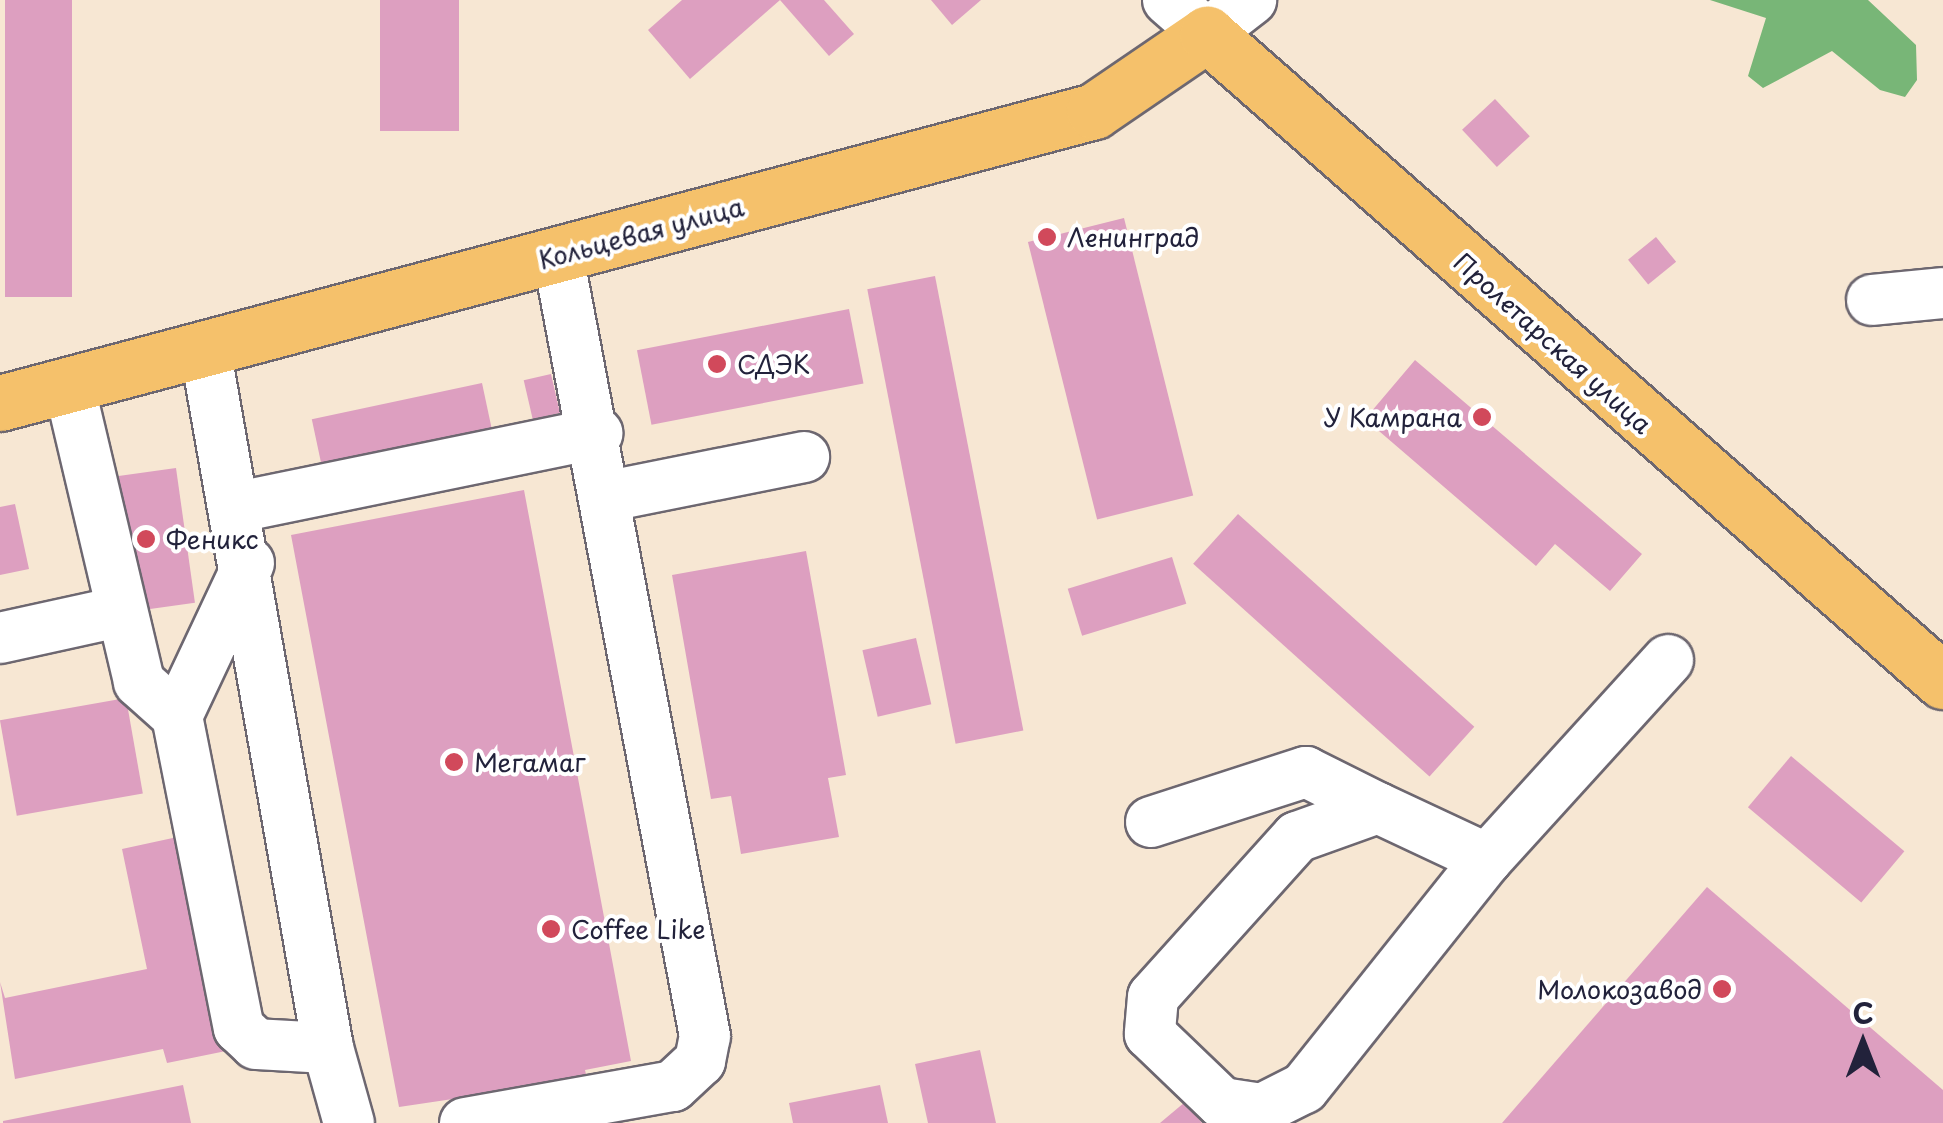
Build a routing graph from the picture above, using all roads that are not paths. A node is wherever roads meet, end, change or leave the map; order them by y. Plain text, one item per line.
1 (1251, 0) edge
2 (1187, 17) edge
3 (558, 256) junction
4 (1943, 293) edge
5 (1872, 300) dead end
6 (205, 349) junction
7 (69, 385) junction
8 (0, 404) edge
9 (598, 433) junction
10 (804, 457) dead end
11 (609, 496) junction
12 (238, 506) junction
13 (250, 562) junction
14 (118, 612) junction
15 (0, 638) edge
16 (1668, 660) dead end
17 (1943, 681) edge
18 (177, 716) junction
19 (1378, 808) junction
20 (1151, 822) dead end
21 (1487, 859) junction
22 (328, 1048) junction
23 (677, 1104) edge
24 (349, 1123) edge
25 (465, 1123) edge

1 - 2 street, Кольцевая улица
2 - 3 main road, Кольцевая улица
2 - 17 main road, Пролетарская улица
3 - 6 main road, Кольцевая улица
3 - 9 street
4 - 5 street
6 - 7 main road, Кольцевая улица
6 - 12 street
7 - 8 main road, Кольцевая улица
7 - 14 street
9 - 11 street
9 - 12 street
10 - 11 street
11 - 23 street
12 - 13 street
13 - 18 street
13 - 22 street
14 - 15 street
14 - 18 street
16 - 21 street
18 - 22 street
19 - 20 street
19 - 21 street
19 - 21 street
22 - 24 street
23 - 25 street

